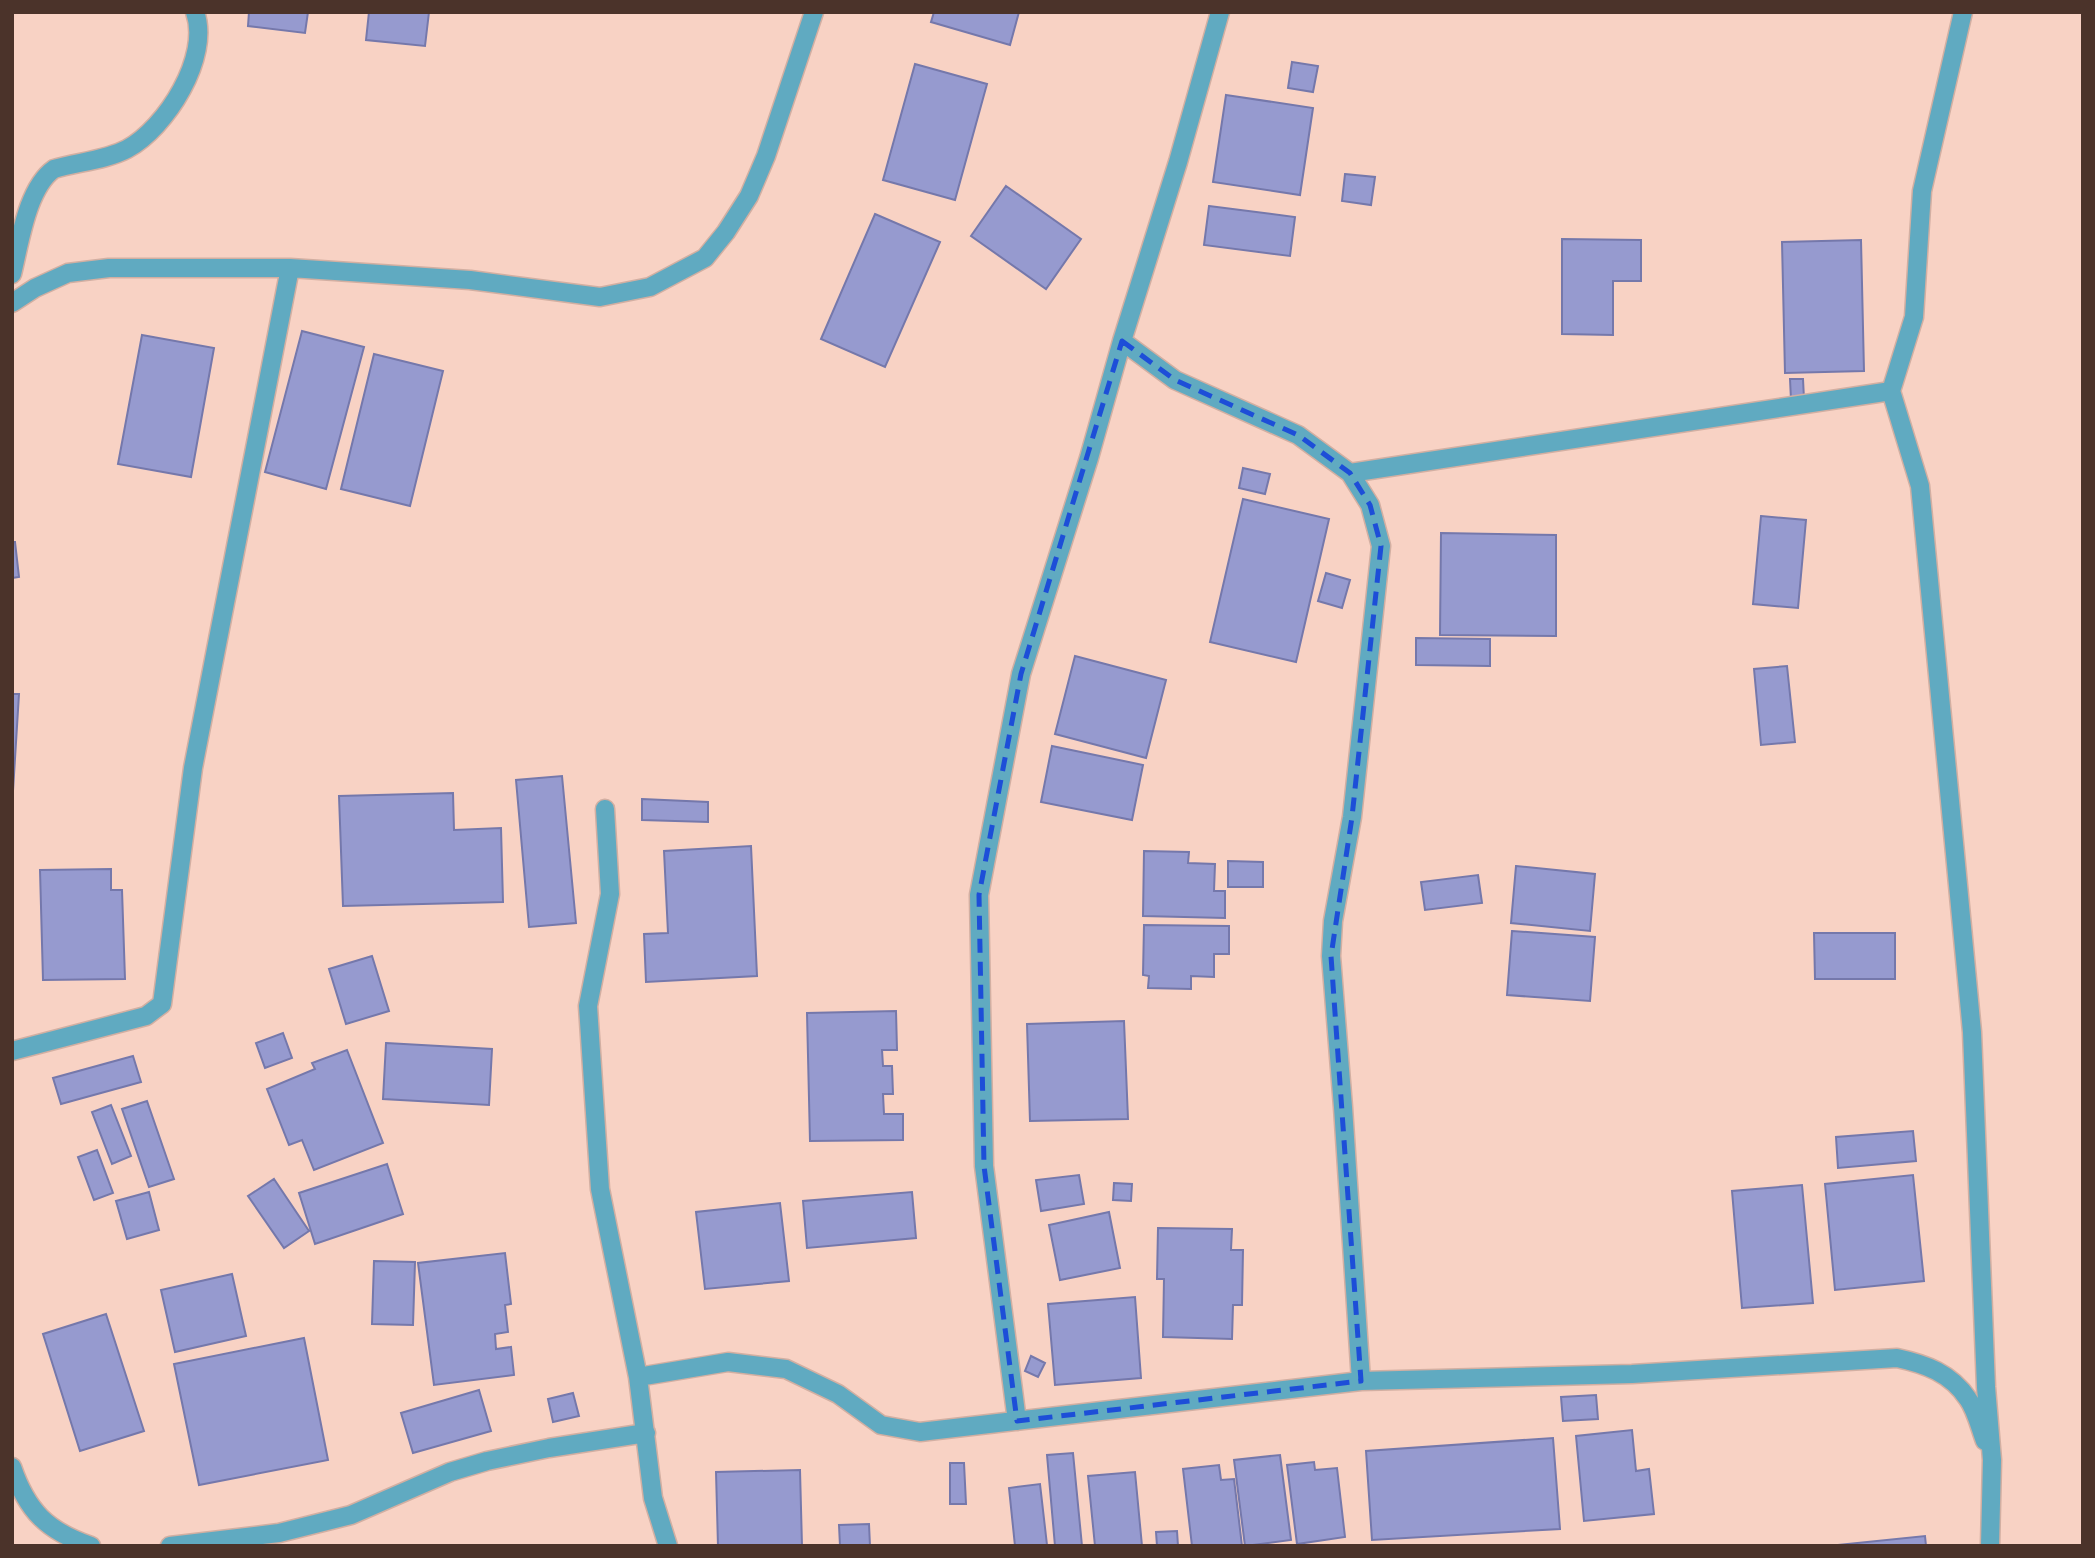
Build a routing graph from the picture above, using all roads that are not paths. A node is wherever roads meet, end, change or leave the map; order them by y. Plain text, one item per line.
1 (195, 12) edge
2 (814, 12) edge
3 (1220, 12) edge
4 (1963, 12) edge
5 (289, 268) junction
6 (12, 274) edge
7 (12, 303) edge
8 (1122, 341) junction
9 (1891, 391) junction
10 (1350, 473) junction
11 (605, 809) dead end
12 (12, 1051) edge
13 (638, 1377) junction
14 (1361, 1381) junction
15 (1017, 1421) junction
16 (646, 1433) junction
17 (1992, 1460) junction
18 (12, 1467) edge
19 (91, 1546) edge
20 (170, 1546) edge
21 (668, 1546) edge
22 (1990, 1546) edge

1 - 6 street
2 - 5 street
3 - 8 street
4 - 9 street
5 - 7 street
5 - 12 street
8 - 10 street
8 - 15 street
9 - 10 street
9 - 17 street
10 - 14 street
11 - 13 street
13 - 15 street
13 - 16 street
14 - 15 street
14 - 17 street
16 - 20 street
16 - 21 street
17 - 22 street
18 - 19 street

